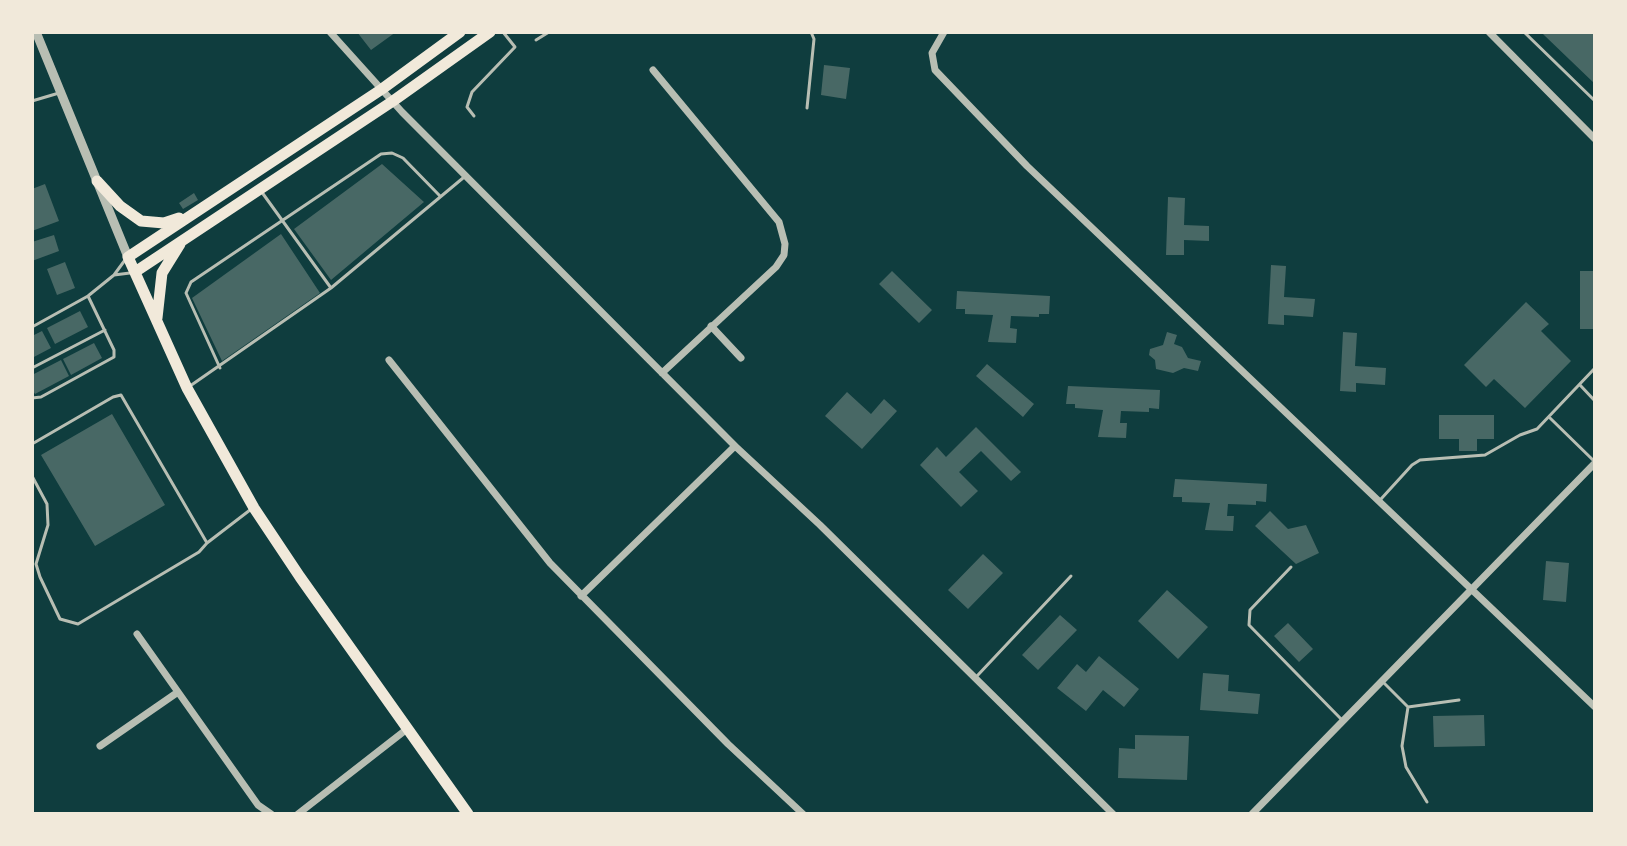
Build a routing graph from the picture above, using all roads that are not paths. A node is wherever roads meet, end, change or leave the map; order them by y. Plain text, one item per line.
1 (36, 32) edge
2 (330, 32) edge
3 (460, 32) edge
4 (490, 32) edge
5 (503, 32) edge
6 (549, 32) edge
7 (811, 32) edge
8 (944, 32) edge
9 (1489, 32) edge
10 (1524, 32) edge
11 (536, 40) dead end
12 (37, 48) edge
13 (653, 70) dead end
14 (382, 89) junction
15 (62, 92) junction
16 (32, 101) edge
17 (393, 101) junction
18 (1595, 101) edge
19 (807, 108) dead end
20 (474, 116) dead end
21 (1595, 139) edge
22 (466, 176) junction
23 (97, 181) junction
24 (259, 189) junction
25 (440, 196) junction
26 (194, 213) junction
27 (282, 220) junction
28 (182, 240) junction
29 (128, 257) junction
30 (135, 272) junction
31 (114, 275) junction
32 (331, 288) junction
33 (88, 296) junction
34 (157, 321) junction
35 (711, 326) junction
36 (32, 327) edge
37 (105, 330) junction
38 (741, 358) dead end
39 (389, 360) dead end
40 (32, 368) edge
41 (220, 368) junction
42 (1595, 368) edge
43 (662, 373) junction
44 (1580, 385) junction
45 (187, 388) junction
46 (32, 398) edge
47 (1595, 401) edge
48 (1550, 418) junction
49 (32, 444) edge
50 (735, 446) junction
51 (1595, 463) edge
52 (32, 476) edge
53 (1378, 501) junction
54 (254, 508) junction
55 (207, 543) junction
56 (1291, 567) dead end
57 (1071, 576) dead end
58 (1471, 590) junction
59 (581, 596) junction
60 (137, 634) dead end
61 (974, 679) junction
62 (1382, 681) junction
63 (178, 692) junction
64 (1459, 700) dead end
65 (1408, 707) junction
66 (1595, 707) edge
67 (1343, 721) junction
68 (407, 729) junction
69 (100, 746) dead end
70 (1427, 802) dead end
71 (271, 814) edge
72 (298, 814) edge
73 (468, 814) edge
74 (803, 814) edge
75 (1113, 814) edge
76 (1252, 814) edge

1 - 12 street
2 - 14 street
3 - 14 main road
4 - 17 main road
5 - 20 lane
6 - 11 lane
7 - 19 lane
8 - 53 street
9 - 21 street
10 - 18 lane
12 - 15 street
13 - 35 street
14 - 17 street
14 - 26 main road
15 - 16 lane
15 - 23 street
17 - 22 street
17 - 24 main road
22 - 25 lane
22 - 43 street
23 - 26 main road
23 - 29 street
24 - 27 lane
24 - 28 main road
25 - 27 lane
25 - 32 lane
26 - 29 main road
27 - 32 lane
27 - 41 lane
28 - 30 main road
28 - 34 main road
29 - 30 main road
29 - 31 lane
30 - 31 lane
30 - 34 main road
31 - 33 lane
32 - 41 lane
33 - 36 lane
33 - 37 lane
34 - 45 main road
35 - 38 street
35 - 43 street
37 - 40 lane
37 - 46 lane
39 - 59 street
41 - 45 lane
42 - 44 lane
43 - 50 street
44 - 47 lane
44 - 48 lane
45 - 54 main road
48 - 51 lane
48 - 53 lane
49 - 55 lane
50 - 59 street
50 - 61 street
51 - 58 street
52 - 55 lane
53 - 58 street
54 - 55 lane
54 - 68 main road
56 - 67 lane
57 - 61 lane
58 - 62 street
58 - 66 street
59 - 74 street
60 - 63 street
61 - 75 street
62 - 65 lane
62 - 67 street
63 - 69 street
63 - 71 street
64 - 65 lane
65 - 70 lane
67 - 76 street
68 - 72 street
68 - 73 main road

